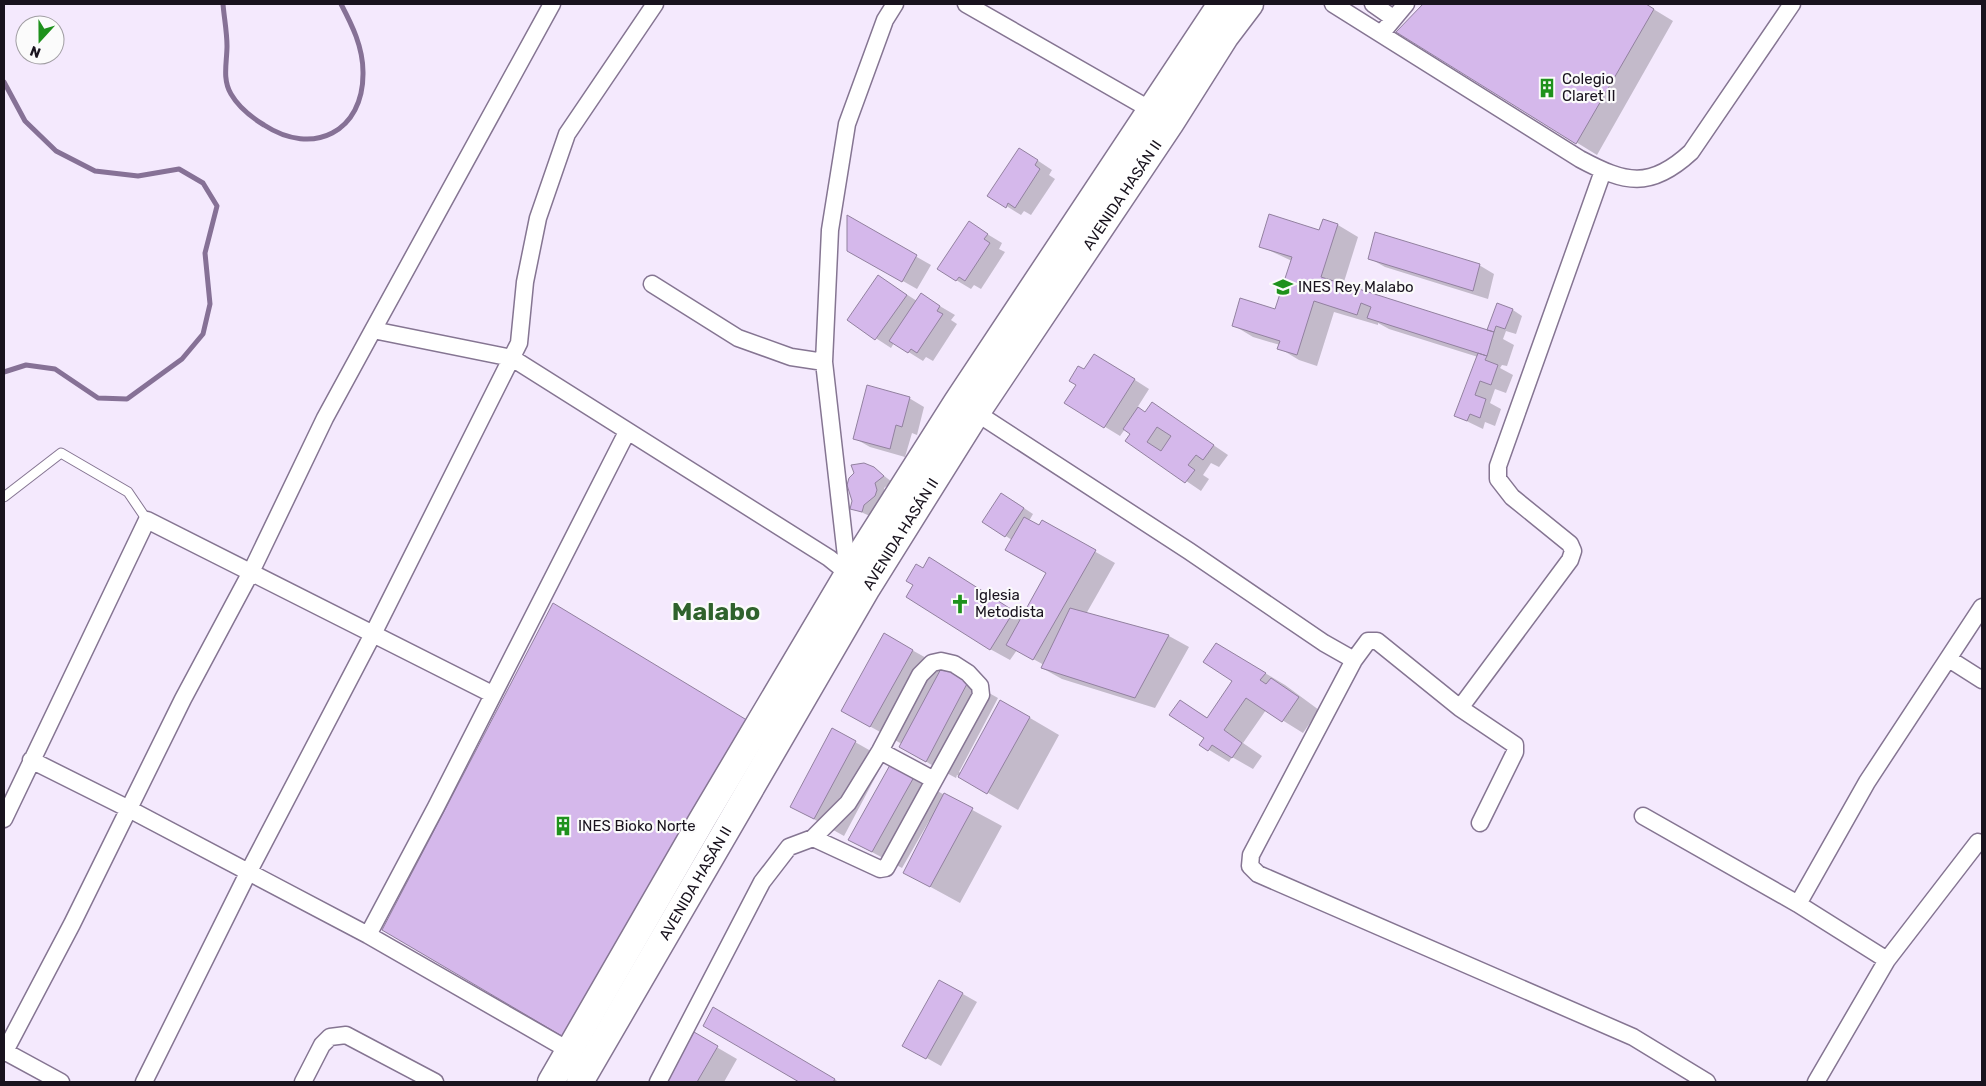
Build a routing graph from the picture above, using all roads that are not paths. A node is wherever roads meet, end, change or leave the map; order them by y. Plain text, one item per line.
1 (552, 4) edge
2 (655, 4) edge
3 (895, 4) edge
4 (966, 4) edge
5 (1221, 4) edge
6 (1250, 4) edge
7 (1333, 4) edge
8 (1373, 4) edge
9 (1406, 4) edge
10 (1792, 4) edge
11 (1393, 18) junction
12 (1380, 34) junction
13 (1151, 110) junction
14 (1603, 171) junction
15 (652, 284) dead end
16 (373, 330) junction
17 (512, 358) junction
18 (824, 362) junction
19 (967, 407) junction
20 (627, 432) junction
21 (4, 497) edge
22 (147, 520) junction
23 (251, 572) junction
24 (857, 581) junction
25 (1982, 607) edge
26 (373, 634) junction
27 (1949, 659) junction
28 (1354, 660) junction
29 (1982, 680) edge
30 (492, 694) junction
31 (1460, 708) junction
32 (880, 751) junction
33 (30, 760) junction
34 (934, 780) junction
35 (129, 809) junction
36 (1643, 816) dead end
37 (4, 819) edge
38 (1480, 823) dead end
39 (813, 838) junction
40 (1978, 842) dead end
41 (248, 872) junction
42 (1798, 904) junction
43 (368, 935) junction
44 (1887, 960) junction
45 (570, 1051) junction
46 (4, 1052) edge
47 (61, 1082) edge
48 (144, 1082) edge
49 (303, 1082) edge
50 (434, 1082) edge
51 (551, 1082) edge
52 (580, 1082) edge
53 (658, 1082) edge
54 (1707, 1082) edge
55 (1816, 1082) edge

1 - 16 street
2 - 17 street
3 - 18 street
4 - 13 street
5 - 13 main road, AVENIDA HASÁN II
6 - 19 main road, AVENIDA HASÁN II
7 - 12 street
8 - 11 street
9 - 11 street
10 - 14 street
11 - 12 street
12 - 14 street
13 - 19 main road, AVENIDA HASÁN II
14 - 31 street
15 - 18 street
16 - 17 street
16 - 23 street
17 - 20 street
17 - 26 street
18 - 24 street
19 - 24 main road, AVENIDA HASÁN II
19 - 28 street
20 - 24 street
20 - 30 street
21 - 22 lane
22 - 23 street
22 - 33 street
23 - 26 street
23 - 35 street
24 - 45 main road, AVENIDA HASÁN II
24 - 52 main road, AVENIDA HASÁN II
25 - 27 street
26 - 30 street
26 - 41 street
27 - 29 street
27 - 42 street
28 - 31 street
28 - 54 street
30 - 43 street
31 - 38 street
32 - 34 street
32 - 34 street
32 - 39 street
33 - 35 street
33 - 37 street
34 - 39 street
35 - 41 street
35 - 46 street
36 - 42 street
39 - 53 street
40 - 44 street
41 - 43 street
41 - 48 street
42 - 44 street
43 - 45 street
44 - 55 street
45 - 51 main road, AVENIDA HASÁN II
46 - 47 street
49 - 50 street

